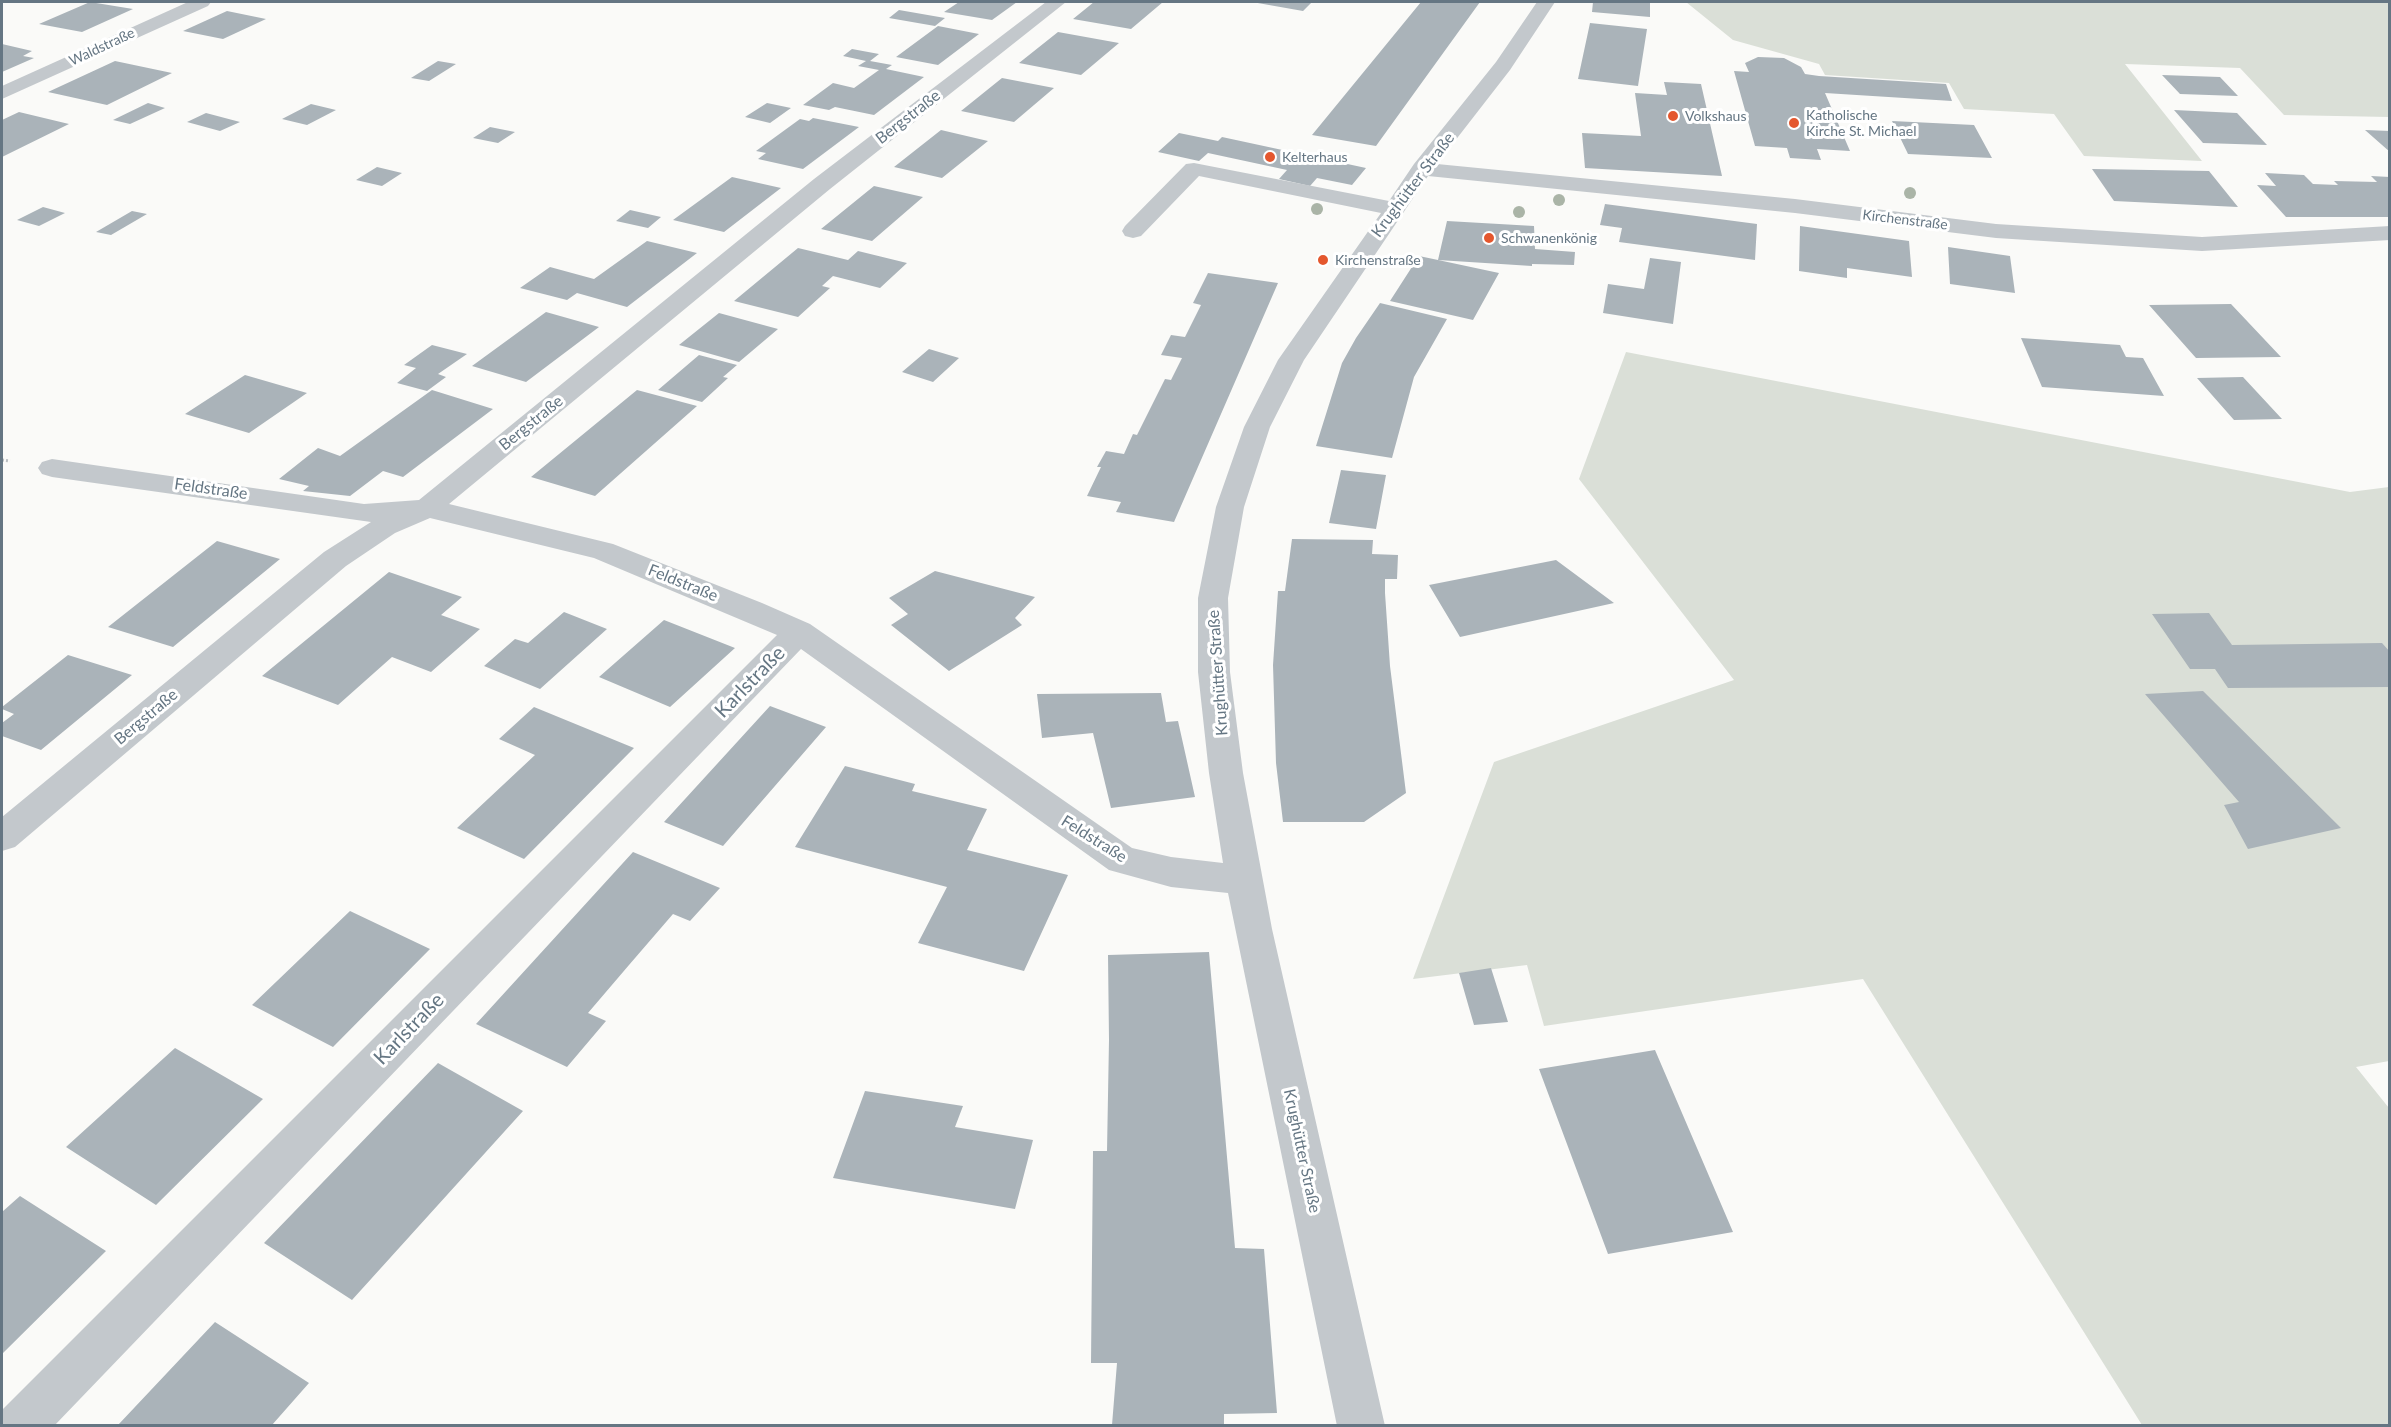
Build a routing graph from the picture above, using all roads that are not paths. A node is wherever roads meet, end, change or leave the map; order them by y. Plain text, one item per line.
1 (202, 2) edge
2 (1057, 2) edge
3 (1546, 2) edge
4 (2, 93) edge
5 (1422, 169) junction
6 (1394, 209) junction
7 (1133, 231) dead end
8 (2390, 232) edge
9 (52, 468) dead end
10 (427, 508) junction
11 (799, 633) junction
12 (2, 837) edge
13 (1245, 880) junction
14 (20, 1425) edge
15 (1361, 1425) edge

1 - 4 street, Waldstraße
2 - 10 street, Bergstraße
3 - 5 street, Krughütter Straße
5 - 6 street, Krughütter Straße
5 - 8 street, Kirchenstraße
6 - 7 street
6 - 13 street, Krughütter Straße
9 - 10 street, Feldstraße
10 - 11 street, Feldstraße
10 - 12 street, Bergstraße
11 - 13 street, Feldstraße
11 - 14 street, Karlstraße
13 - 15 street, Krughütter Straße

